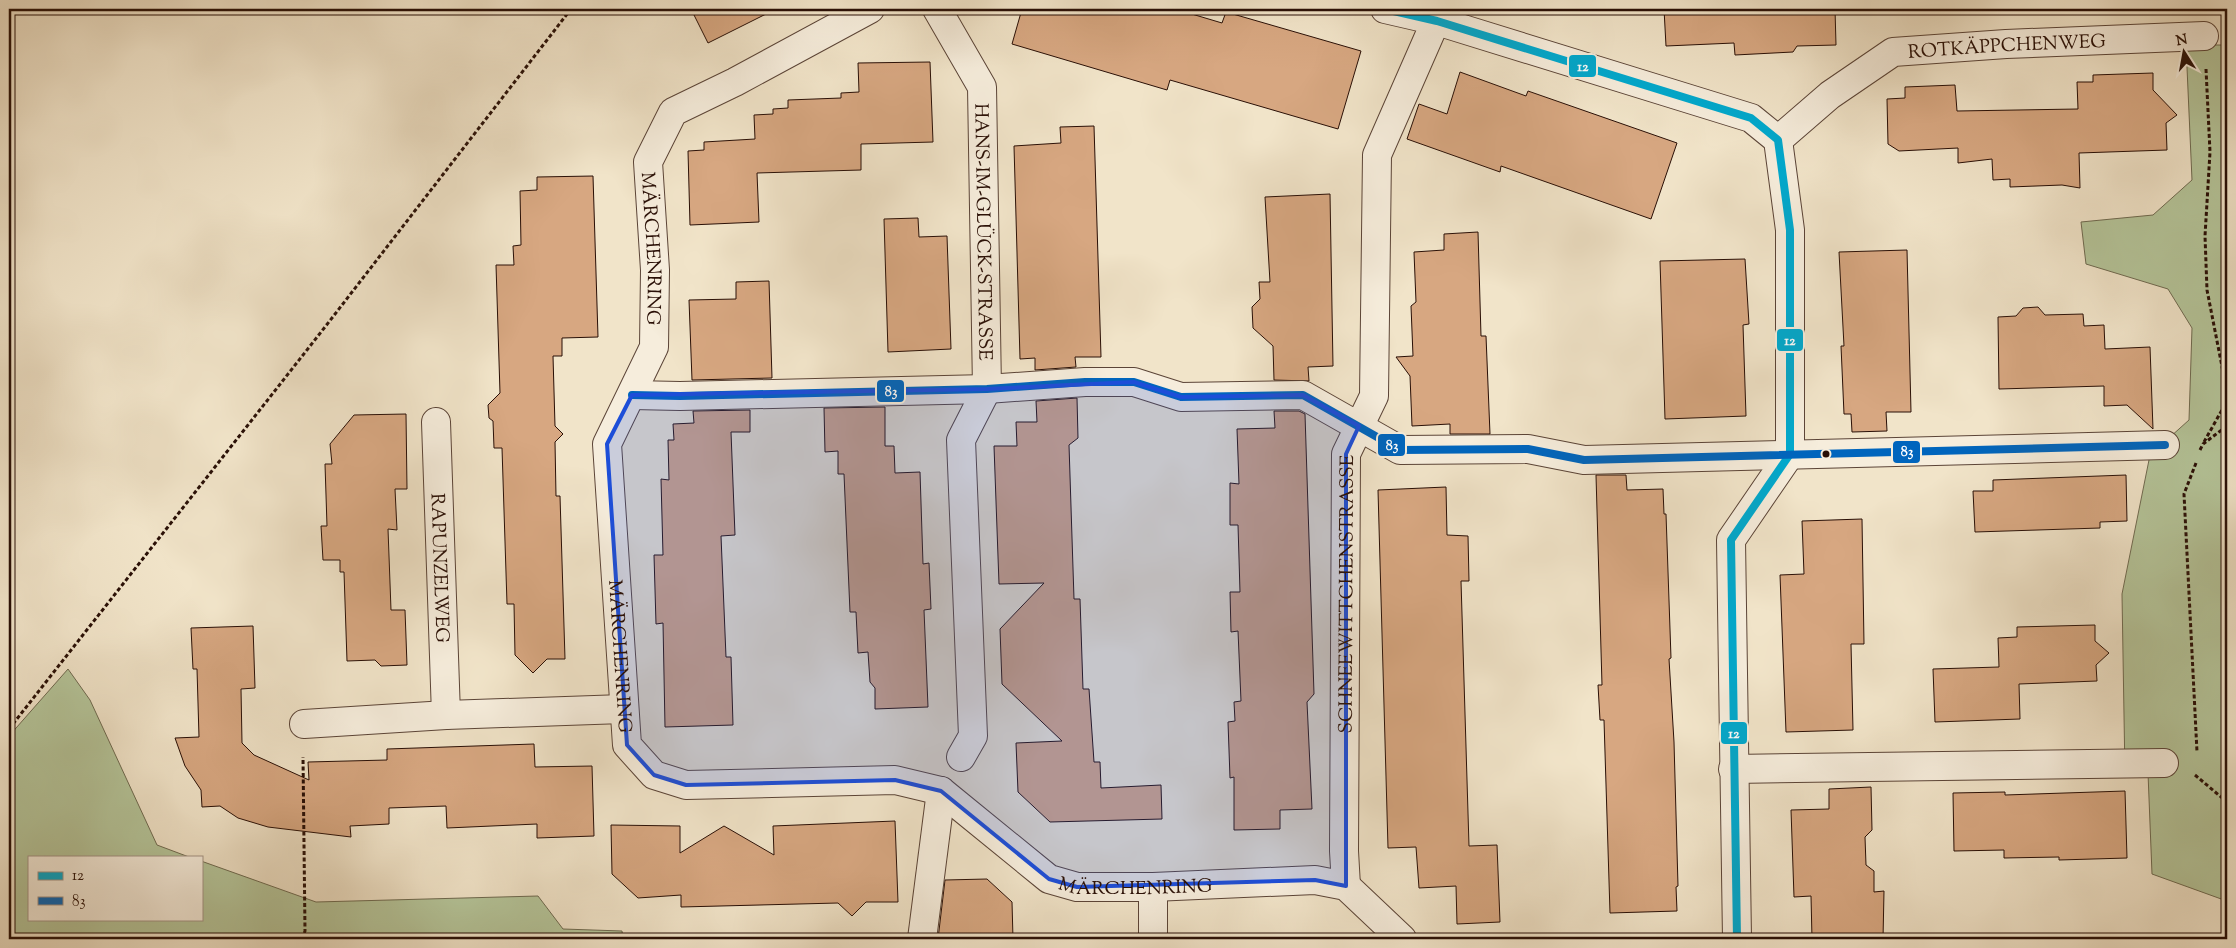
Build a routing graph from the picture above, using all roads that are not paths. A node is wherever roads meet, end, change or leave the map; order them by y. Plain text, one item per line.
1 (870, 9) edge
2 (937, 9) edge
3 (1385, 9) edge
4 (1439, 15) edge
5 (2204, 36) road end
6 (1778, 140) junction
7 (987, 389) junction
8 (632, 395) junction
9 (436, 422) dead end
10 (1360, 426) junction
11 (2165, 445) road end
12 (1790, 454) junction
13 (623, 709) junction
14 (446, 715) junction
15 (304, 724) road end
16 (961, 757) dead end
17 (2164, 763) road end
18 (1734, 769) junction
19 (941, 791) junction
20 (1346, 886) junction
21 (1153, 887) junction
22 (922, 939) edge
23 (1153, 939) edge
24 (1402, 939) edge
25 (1737, 939) edge

1 - 8 street, MÄRCHENRING
2 - 7 street, HANS-IM-GLÜCK-STRASSE
3 - 4 street
4 - 6 street
4 - 10 street, SCHNEEWITTCHENSTRASSE
5 - 6 street, ROTKÄPPCHENWEG
6 - 12 street
7 - 8 street
7 - 10 street
7 - 16 street, HANS-IM-GLÜCK-STRASSE
8 - 13 street, MÄRCHENRING
9 - 14 street, RAPUNZELWEG
10 - 12 street
10 - 20 street, SCHNEEWITTCHENSTRASSE
11 - 12 street
12 - 18 street
13 - 14 street
13 - 19 street, MÄRCHENRING
14 - 15 street
17 - 18 street
18 - 25 street
19 - 21 street, MÄRCHENRING
19 - 22 street
20 - 21 street, MÄRCHENRING
20 - 24 street
21 - 23 street

